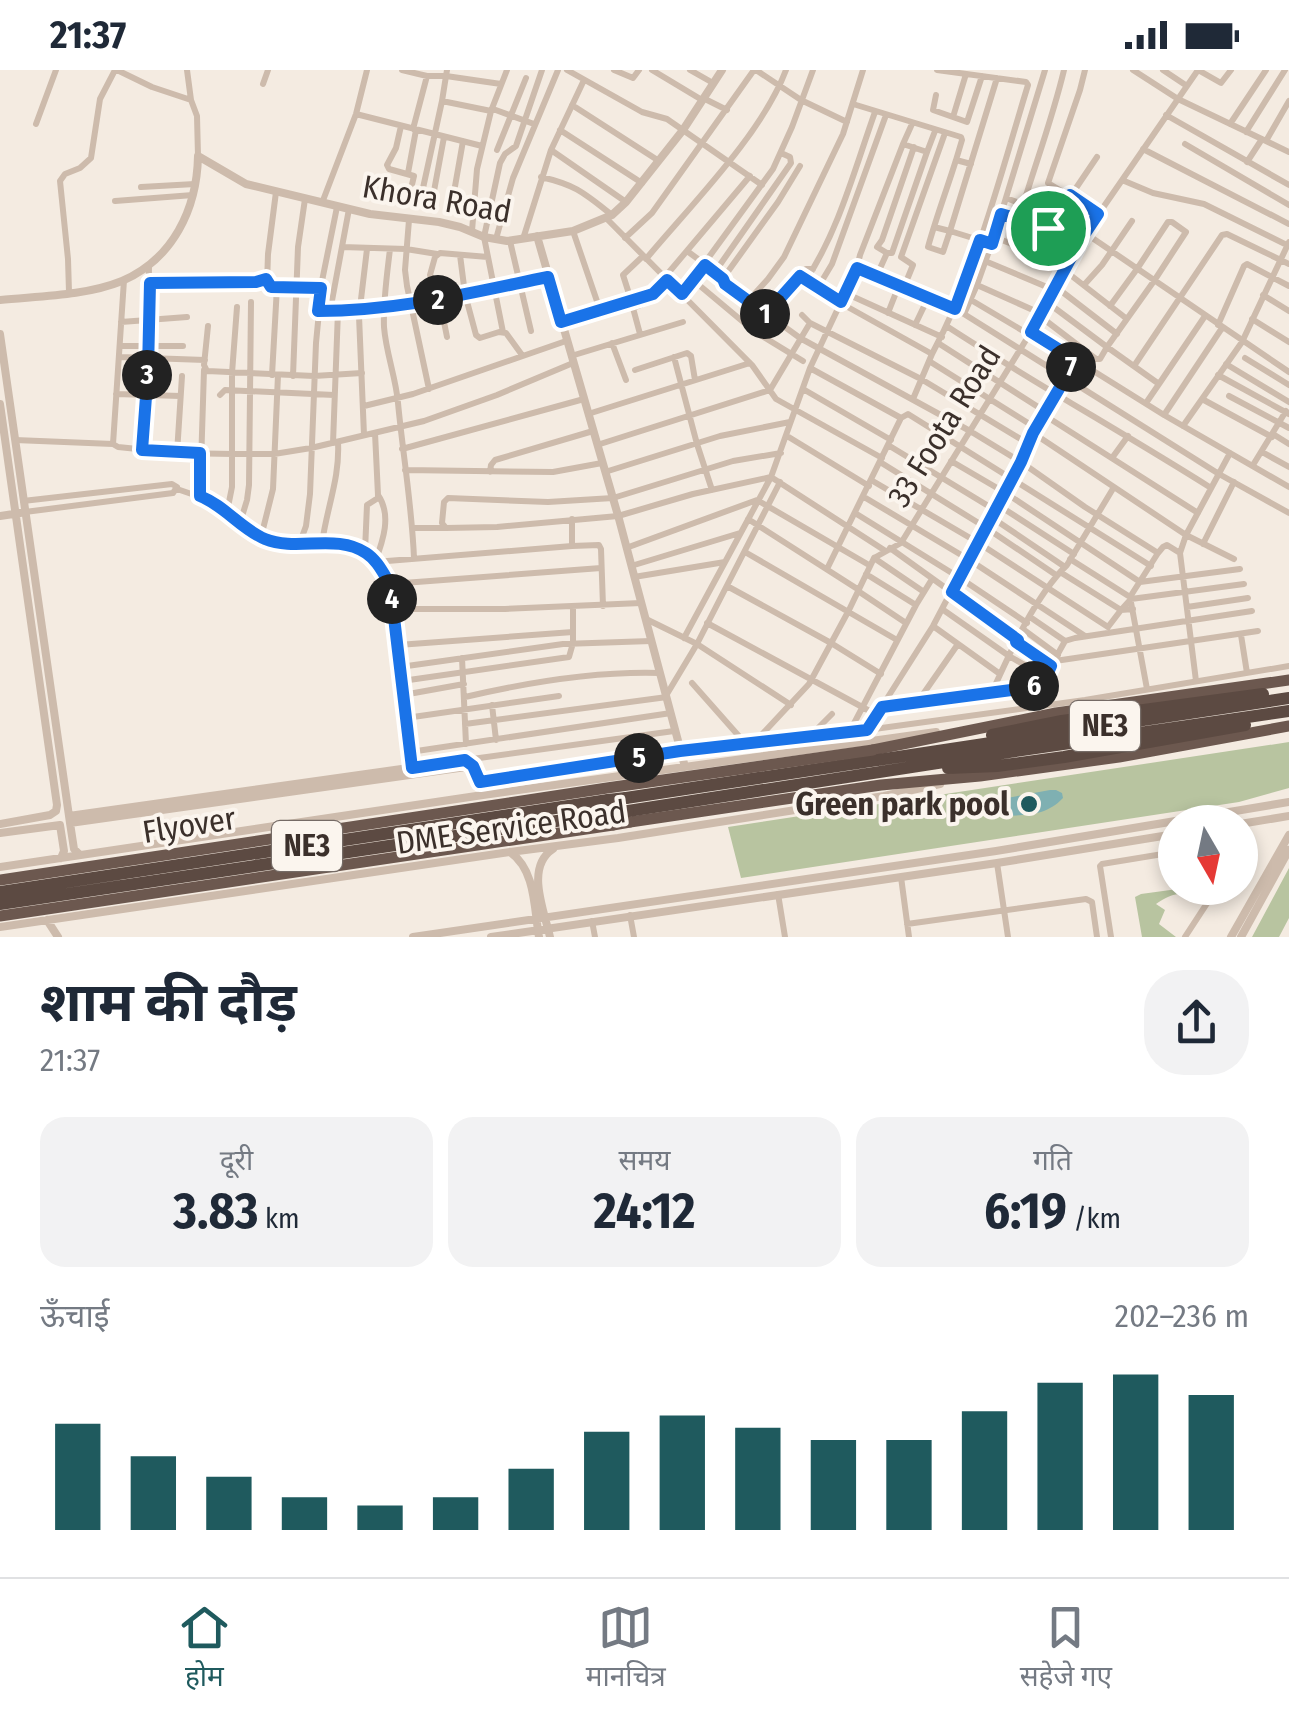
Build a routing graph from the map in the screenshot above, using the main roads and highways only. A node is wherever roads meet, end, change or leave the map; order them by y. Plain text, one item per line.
1 (1289, 680) edge
2 (1289, 694) edge
3 (1117, 710) junction
4 (1289, 712) edge
5 (1289, 726) edge
6 (1126, 751) junction
7 (921, 753) junction
8 (881, 778) junction
9 (609, 807) junction
10 (628, 810) junction
11 (0, 880) edge
12 (0, 892) edge
13 (0, 904) edge
14 (0, 916) edge

1 - 3 highway, Flyover
2 - 3 highway
2 - 7 highway, NE3
3 - 7 highway
3 - 11 highway, Flyover, bridge
4 - 6 highway
4 - 8 highway, NE3
5 - 6 highway
6 - 8 highway
6 - 8 highway
7 - 10 highway, NE3
8 - 10 highway, NE3
9 - 10 highway, NE3, bridge
9 - 12 highway, NE3
9 - 13 highway, NE3
10 - 14 highway

